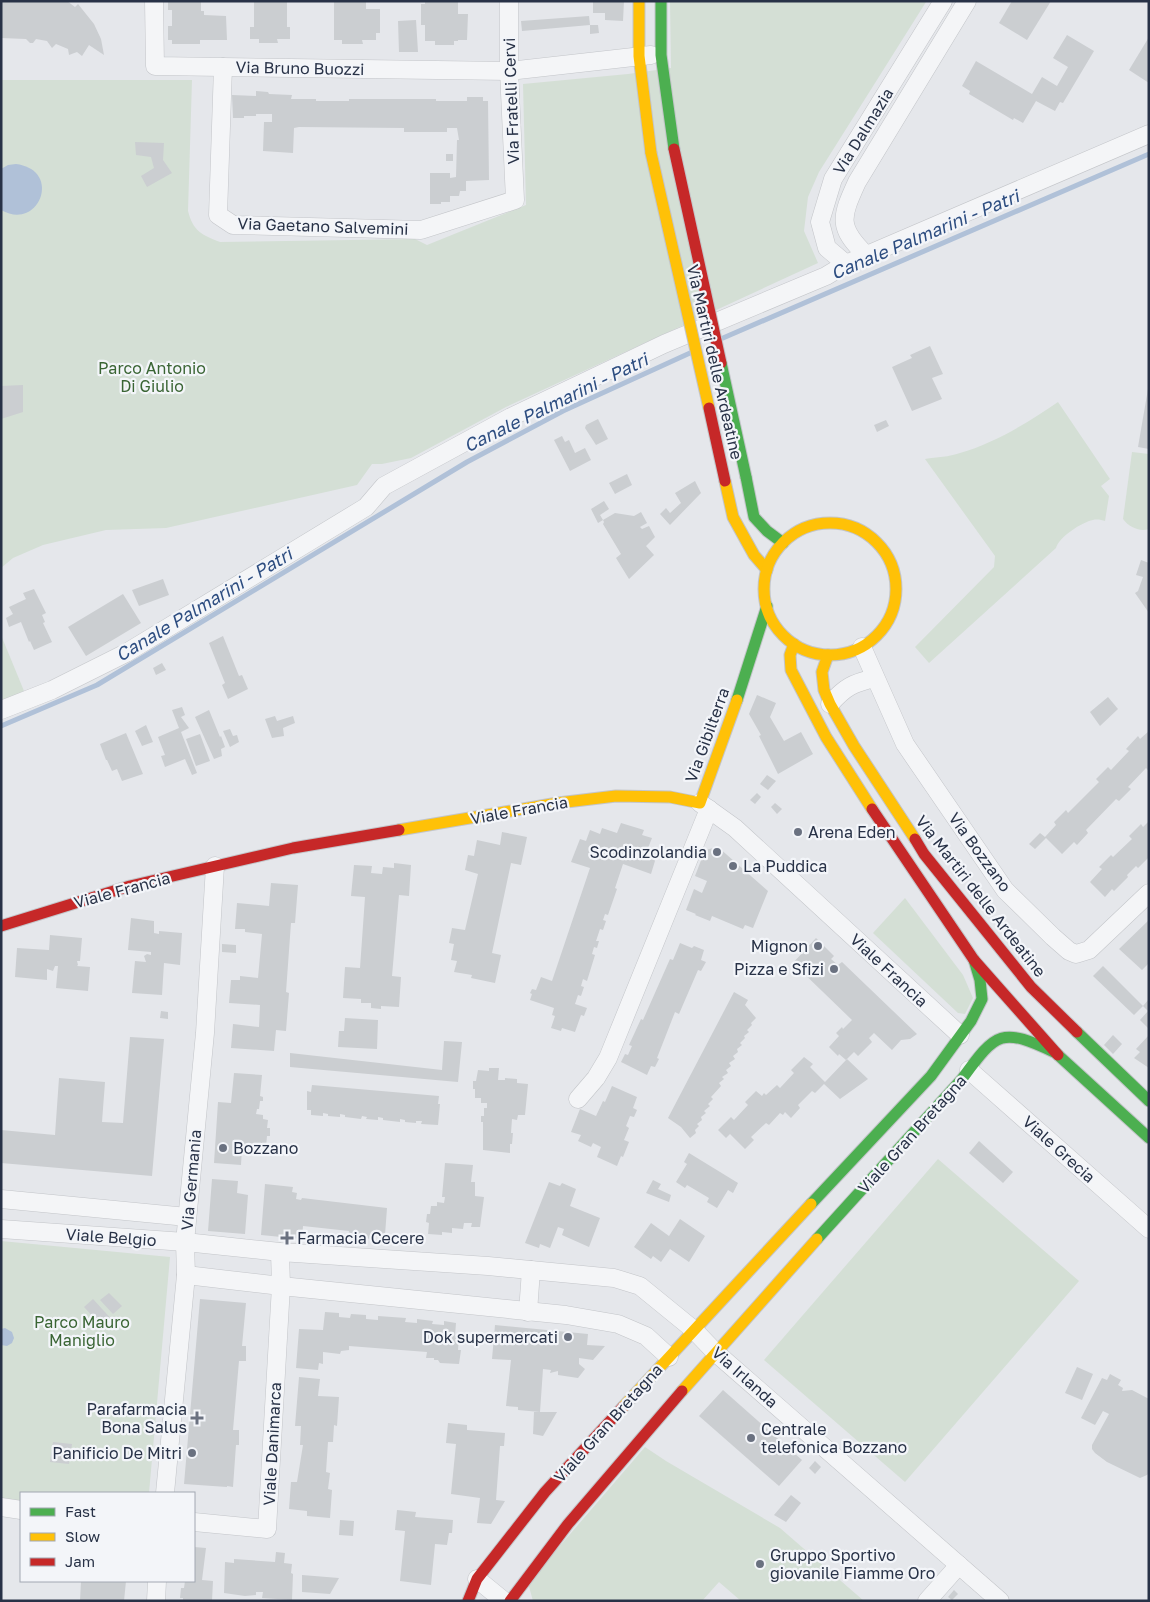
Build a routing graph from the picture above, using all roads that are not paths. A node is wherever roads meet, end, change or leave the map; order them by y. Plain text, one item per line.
1 (154, 1) edge
2 (509, 1) edge
3 (639, 1) edge
4 (661, 1) edge
5 (944, 1) edge
6 (967, 1) edge
7 (661, 54) junction
8 (639, 56) junction
9 (223, 66) junction
10 (509, 71) junction
11 (1149, 134) edge
12 (514, 200) joint
13 (866, 256) junction
14 (846, 264) junction
15 (783, 542) junction
16 (767, 570) junction
17 (767, 606) junction
18 (783, 634) junction
19 (794, 644) junction
20 (862, 647) junction
21 (828, 654) junction
22 (745, 678) junction
23 (875, 678) junction
24 (830, 704) junction
25 (1, 710) edge
26 (704, 806) junction
27 (214, 866) junction
28 (1149, 893) edge
29 (1, 926) edge
30 (974, 960) junction
31 (960, 1035) junction
32 (1056, 1053) junction
33 (969, 1070) junction
34 (1144, 1097) edge
35 (578, 1099) dead end
36 (1149, 1138) edge
37 (1, 1199) edge
38 (188, 1217) junction
39 (1, 1229) edge
40 (1149, 1229) edge
41 (185, 1242) junction
42 (280, 1252) junction
43 (763, 1257) junction
44 (531, 1270) junction
45 (186, 1275) junction
46 (784, 1276) junction
47 (281, 1286) junction
48 (528, 1312) junction
49 (694, 1330) junction
50 (715, 1352) junction
51 (669, 1357) junction
52 (165, 1492) edge
53 (1, 1507) edge
54 (20, 1510) edge
55 (195, 1522) edge
56 (959, 1565) junction
57 (477, 1579) junction
58 (157, 1582) edge
59 (156, 1601) edge
60 (468, 1601) edge
61 (504, 1601) edge
62 (510, 1601) edge
63 (927, 1601) edge
64 (1000, 1601) edge

1 - 9 street, Via Bruno Buozzi
2 - 10 street, Via Fratelli Cervi
3 - 8 street, Via Martiri delle Ardeatine
4 - 7 street, Via Martiri delle Ardeatine
5 - 14 street, Via Dalmazia
6 - 13 street, Via Dalmazia
7 - 8 street, Via Bruno Buozzi
7 - 15 street, Via Martiri delle Ardeatine, bridge
8 - 10 street, Via Bruno Buozzi
8 - 16 street, Via Martiri delle Ardeatine, bridge
9 - 10 street, Via Bruno Buozzi
9 - 12 street, Via Gaetano Salvemini
10 - 12 street, Via Fratelli Cervi
11 - 13 street
13 - 14 street
14 - 25 street
15 - 16 street
15 - 20 street
16 - 17 street
17 - 18 street
17 - 22 street, Via Gibilterra
18 - 19 street
18 - 22 street, Via Gibilterra
19 - 21 street
19 - 30 street
20 - 21 street
20 - 23 street, Via Bozzano
21 - 24 street, Via Martiri delle Ardeatine
22 - 26 street, Via Gibilterra
23 - 24 street
23 - 28 street, Via Bozzano
24 - 34 street, Via Martiri delle Ardeatine
26 - 27 street, Viale Francia
26 - 31 street, Viale Francia
26 - 35 street
27 - 29 street, Viale Francia
27 - 38 street, Via Germania
30 - 31 street, Viale Gran Bretagna
30 - 32 street
31 - 43 street, Viale Gran Bretagna
32 - 33 street, Viale Gran Bretagna
32 - 36 street
33 - 40 street, Viale Grecia
33 - 46 street, Viale Gran Bretagna
37 - 38 street, Viale Belgio
38 - 41 street, Via Germania
39 - 41 street, Viale Belgio
41 - 42 street, Viale Belgio
41 - 45 street, Via Germania
42 - 44 street, Viale Belgio
42 - 47 street
43 - 46 street
43 - 49 street, Viale Gran Bretagna
44 - 48 street
44 - 49 street, Viale Belgio
45 - 47 street
45 - 52 street, Via Germania
46 - 50 street, Viale Gran Bretagna
47 - 48 street
47 - 55 street, Viale Danimarca
48 - 51 street
49 - 50 street, Via Irlanda
49 - 51 street, Viale Gran Bretagna
50 - 56 street, Via Irlanda
50 - 62 street, Viale Gran Bretagna
51 - 57 street, Viale Gran Bretagna
53 - 54 street
56 - 63 street
56 - 64 street, Via Irlanda
57 - 60 street, Viale Gran Bretagna
57 - 61 street
58 - 59 street

